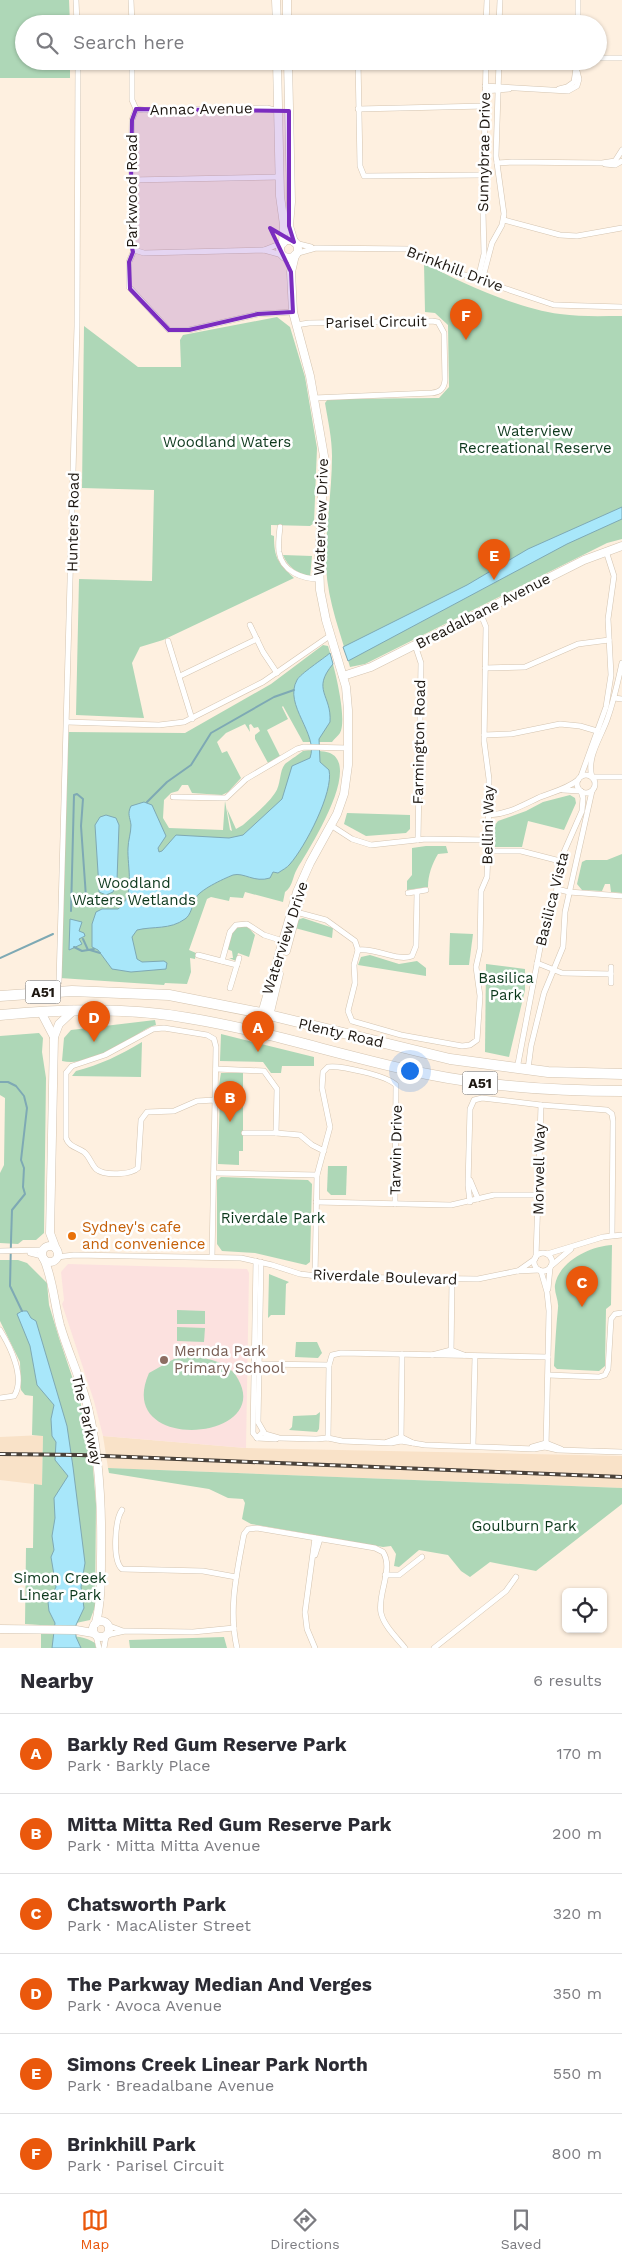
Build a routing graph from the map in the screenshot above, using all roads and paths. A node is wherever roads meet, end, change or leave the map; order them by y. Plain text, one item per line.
1 (76, 0) edge
2 (132, 0) edge
3 (276, 0) edge
4 (287, 0) edge
5 (487, 0) edge
6 (500, 0) edge
7 (578, 0) edge
8 (77, 15) edge
9 (132, 15) edge
10 (277, 15) edge
11 (287, 15) edge
12 (486, 15) edge
13 (499, 15) edge
14 (578, 15) edge
15 (607, 58) edge
16 (622, 58) edge
17 (78, 70) edge
18 (132, 70) edge
19 (277, 70) edge
20 (288, 70) edge
21 (358, 70) edge
22 (486, 70) edge
23 (498, 70) edge
24 (577, 70) edge
25 (485, 89) junction
26 (498, 89) junction
27 (485, 106) junction
28 (278, 108) junction
29 (288, 108) junction
30 (136, 109) junction
31 (358, 109) junction
32 (622, 150) edge
33 (622, 161) edge
34 (497, 163) junction
35 (602, 163) junction
36 (483, 175) junction
37 (280, 177) junction
38 (131, 180) junction
39 (504, 220) junction
40 (622, 228) edge
41 (294, 242) junction
42 (484, 242) junction
43 (282, 243) junction
44 (492, 243) junction
45 (316, 248) junction
46 (134, 250) junction
47 (264, 250) junction
48 (295, 255) junction
49 (284, 256) junction
50 (291, 272) junction
51 (480, 280) junction
52 (622, 307) edge
53 (293, 312) junction
54 (296, 325) junction
55 (314, 398) junction
56 (280, 528) dead end
57 (622, 546) edge
58 (606, 550) junction
59 (319, 579) junction
60 (478, 613) junction
61 (250, 625) dead end
62 (330, 635) junction
63 (257, 639) junction
64 (168, 640) dead end
65 (609, 640) junction
66 (415, 645) junction
67 (622, 663) edge
68 (485, 668) junction
69 (277, 672) junction
70 (180, 676) junction
71 (343, 676) junction
72 (614, 698) junction
73 (622, 699) edge
74 (192, 719) junction
75 (67, 722) junction
76 (597, 731) junction
77 (484, 735) junction
78 (348, 748) junction
79 (593, 777) junction
80 (579, 778) junction
81 (613, 778) junction
82 (622, 778) edge
83 (593, 789) junction
84 (563, 790) junction
85 (580, 791) junction
86 (174, 797) dead end
87 (489, 815) junction
88 (332, 826) junction
89 (418, 840) junction
90 (488, 840) junction
91 (488, 851) junction
92 (560, 861) junction
93 (557, 889) junction
94 (426, 890) dead end
95 (569, 892) junction
96 (408, 893) dead end
97 (417, 893) junction
98 (622, 896) edge
99 (294, 912) junction
100 (286, 941) junction
101 (358, 950) junction
102 (198, 955) dead end
103 (238, 958) dead end
104 (222, 961) junction
105 (537, 962) junction
106 (237, 965) junction
107 (611, 967) dead end
108 (554, 970) junction
109 (611, 974) junction
110 (59, 982) dead end
111 (611, 983) dead end
112 (230, 988) dead end
113 (0, 996) edge
114 (74, 1010) junction
115 (41, 1012) junction
116 (0, 1015) edge
117 (265, 1015) junction
118 (261, 1032) junction
119 (54, 1037) junction
120 (216, 1069) junction
121 (517, 1070) junction
122 (528, 1070) junction
123 (622, 1074) edge
124 (622, 1091) edge
125 (215, 1100) junction
126 (541, 1105) junction
127 (244, 1133) dead end
128 (276, 1133) junction
129 (324, 1151) junction
130 (214, 1173) junction
131 (317, 1175) junction
132 (469, 1175) junction
133 (539, 1195) junction
134 (478, 1199) junction
135 (316, 1202) junction
136 (470, 1202) junction
137 (395, 1204) junction
138 (50, 1234) junction
139 (538, 1234) junction
140 (612, 1235) junction
141 (622, 1235) edge
142 (573, 1248) junction
143 (0, 1251) edge
144 (43, 1253) junction
145 (56, 1254) junction
146 (547, 1254) junction
147 (212, 1257) junction
148 (536, 1258) junction
149 (259, 1261) junction
150 (551, 1267) junction
151 (540, 1270) junction
152 (517, 1272) junction
153 (51, 1275) junction
154 (315, 1276) junction
155 (452, 1279) junction
156 (547, 1292) junction
157 (622, 1312) edge
158 (0, 1330) edge
159 (451, 1352) junction
160 (402, 1354) junction
161 (475, 1356) junction
162 (548, 1357) junction
163 (259, 1364) junction
164 (329, 1365) junction
165 (548, 1375) junction
166 (0, 1398) edge
167 (263, 1432) junction
168 (257, 1438) junction
169 (279, 1438) junction
170 (328, 1438) junction
171 (401, 1439) junction
172 (546, 1445) junction
173 (473, 1446) junction
174 (622, 1452) edge
175 (122, 1510) dead end
176 (317, 1538) junction
177 (422, 1557) dead end
178 (385, 1575) junction
179 (236, 1577) junction
180 (516, 1577) dead end
181 (100, 1599) junction
182 (96, 1623) junction
183 (106, 1624) junction
184 (234, 1628) junction
185 (0, 1629) edge
186 (76, 1630) junction
187 (125, 1631) junction
188 (95, 1634) junction
189 (106, 1635) junction
190 (100, 1648) edge
191 (104, 1648) edge
192 (237, 1648) edge
193 (315, 1648) edge
194 (405, 1648) edge
195 (434, 1648) edge

1 - 8 street
2 - 9 street
3 - 10 street
4 - 11 street
5 - 12 street
6 - 13 street
7 - 14 street
15 - 16 street
17 - 75 street, Hunters Road
18 - 30 street, Parkwood Road
19 - 28 street
20 - 29 street
21 - 31 street
22 - 25 street, Sunnybrae Drive
23 - 26 street, Sunnybrae Drive
24 - 26 street
25 - 26 street
25 - 27 street, Sunnybrae Drive
26 - 34 street, Sunnybrae Drive
27 - 31 street
27 - 36 street, Sunnybrae Drive
28 - 29 street
28 - 30 street, Annac Avenue
28 - 37 street
29 - 41 street
30 - 38 street, Parkwood Road
31 - 36 street
32 - 35 street
33 - 35 street
34 - 35 street
34 - 39 street, Sunnybrae Drive
36 - 42 street, Sunnybrae Drive
37 - 38 street
37 - 43 street
38 - 46 street, Parkwood Road
39 - 40 street
39 - 44 street, Sunnybrae Drive
41 - 43 street
41 - 45 street, Brinkhill Drive
41 - 48 street
42 - 44 street
42 - 51 street, Sunnybrae Drive
43 - 47 street
43 - 49 street
44 - 51 street, Sunnybrae Drive
45 - 48 street, Brinkhill Drive
45 - 51 street, Brinkhill Drive
46 - 47 street
46 - 53 street, Parkwood Road
47 - 49 street
48 - 49 street
48 - 50 street, Waterview Drive
49 - 50 street, Waterview Drive
50 - 53 street, Waterview Drive
51 - 52 street, Brinkhill Drive
53 - 54 street, Waterview Drive
54 - 55 street, Waterview Drive
54 - 55 street, Parisel Circuit
55 - 59 street, Waterview Drive
56 - 59 street
57 - 58 street, Breadalbane Avenue
58 - 60 street, Breadalbane Avenue
58 - 65 street
59 - 62 street, Waterview Drive
60 - 66 street, Breadalbane Avenue
60 - 68 street, Bellini Way
61 - 63 street
62 - 69 street
62 - 71 street, Waterview Drive
63 - 69 street
63 - 70 street
64 - 70 street
65 - 68 street
65 - 76 street
66 - 71 street, Breadalbane Avenue
66 - 89 street, Farmington Road
67 - 72 street
68 - 77 street, Bellini Way
69 - 74 street
70 - 74 street
71 - 78 street, Waterview Drive
72 - 73 street
72 - 79 street
74 - 75 street
75 - 110 street, Hunters Road
76 - 77 street
76 - 80 street
77 - 87 street, Bellini Way
78 - 86 street
78 - 88 street, Waterview Drive
79 - 80 street
79 - 81 street
79 - 83 street
80 - 84 street
80 - 85 street
81 - 82 street
81 - 83 street
83 - 85 street
83 - 95 street, Basilica Vista
84 - 85 street
84 - 87 street
85 - 92 street, Basilica Vista
87 - 90 street, Bellini Way
88 - 89 street
88 - 99 street, Waterview Drive
89 - 90 street
90 - 91 street, Bellini Way
91 - 92 street
91 - 101 street, Bellini Way
92 - 93 street, Basilica Vista
93 - 95 street
93 - 105 street, Basilica Vista
94 - 97 street
95 - 98 street
95 - 108 street, Basilica Vista
96 - 97 street
97 - 101 street
99 - 100 street, Waterview Drive
99 - 101 street
100 - 104 street
100 - 117 street, Waterview Drive
102 - 104 street
103 - 106 street
104 - 106 street
105 - 108 street
105 - 121 street, Basilica Vista
106 - 112 street
107 - 109 street
108 - 109 street
108 - 122 street, Basilica Vista
109 - 111 street
113 - 117 highway, Plenty Road / A51
114 - 115 highway, Plenty Road / A51
114 - 118 highway, Plenty Road / A51
114 - 119 street
115 - 116 highway, Plenty Road / A51
115 - 119 street
117 - 118 street, Waterview Drive
117 - 121 highway, Plenty Road / A51
118 - 124 highway, Plenty Road / A51
119 - 138 street
120 - 125 street
120 - 125 street
120 - 128 street
121 - 122 highway, Plenty Road / A51
122 - 123 highway, Plenty Road / A51
125 - 130 street
126 - 132 street
126 - 133 street, Morwell Way
126 - 140 street
127 - 128 street
128 - 129 street
129 - 131 street, Tarwin Drive
129 - 137 street, Tarwin Drive
130 - 131 street
130 - 147 street
131 - 135 street, Tarwin Drive
132 - 134 street
132 - 136 street
133 - 134 street
133 - 139 street, Morwell Way
134 - 136 street
135 - 137 street
135 - 154 street, Tarwin Drive
136 - 137 street
138 - 144 street
138 - 145 street
139 - 146 street, Morwell Way
139 - 148 street, Morwell Way
140 - 141 street
140 - 142 street
142 - 146 street
142 - 150 street
143 - 144 street
144 - 145 street
144 - 145 street
144 - 153 street, The Parkway
145 - 147 street, Riverdale Boulevard
145 - 153 street, The Parkway
146 - 148 street
146 - 150 street
147 - 149 street, Riverdale Boulevard
148 - 151 street
148 - 152 street, Riverdale Boulevard
149 - 154 street, Riverdale Boulevard
149 - 163 street
149 - 168 street
150 - 151 street
150 - 156 street
151 - 152 street, Riverdale Boulevard
151 - 156 street
152 - 155 street, Riverdale Boulevard
153 - 181 street, The Parkway
154 - 155 street, Riverdale Boulevard
155 - 159 street
156 - 162 street
157 - 165 street
158 - 166 street
159 - 160 street
159 - 161 street
160 - 164 street
160 - 171 street
161 - 162 street
161 - 173 street
162 - 165 street
163 - 164 street
163 - 167 street
164 - 170 street
165 - 172 street
167 - 168 street
167 - 169 street
168 - 169 street
169 - 170 street
170 - 171 street
171 - 173 street
172 - 173 street
172 - 174 street
175 - 179 street
176 - 178 street
176 - 179 street
176 - 193 street
177 - 178 street
178 - 194 street
179 - 184 street
180 - 195 street
181 - 182 street, The Parkway
181 - 183 street, The Parkway
182 - 183 street
182 - 186 street
182 - 188 street
183 - 187 street
183 - 189 street
184 - 187 street
184 - 192 street
185 - 186 street
186 - 188 street
187 - 189 street
188 - 189 street
188 - 190 street
189 - 191 street

